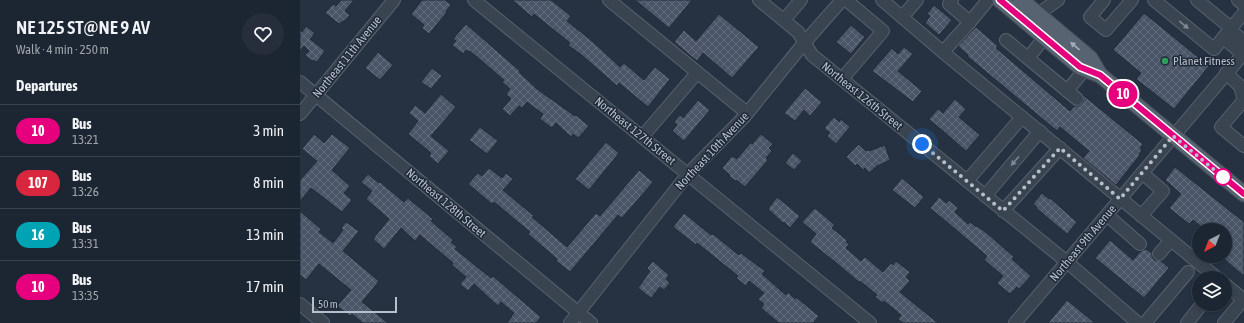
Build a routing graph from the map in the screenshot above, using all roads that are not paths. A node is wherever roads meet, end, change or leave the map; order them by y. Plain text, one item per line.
1 (394, 0) edge
2 (474, 0) edge
3 (609, 0) edge
4 (760, 0) edge
5 (801, 0) edge
6 (842, 0) edge
7 (846, 0) edge
8 (882, 0) edge
9 (917, 0) edge
10 (952, 0) edge
11 (988, 0) edge
12 (1000, 0) edge
13 (1021, 0) edge
14 (1058, 0) edge
15 (1104, 0) edge
16 (1132, 0) edge
17 (1154, 0) edge
18 (1197, 0) edge
19 (1238, 0) edge
20 (1244, 5) edge
21 (1244, 13) edge
22 (1038, 14) junction
23 (902, 17) junction
24 (784, 20) junction
25 (970, 22) junction
26 (1228, 32) junction
27 (1045, 38) junction
28 (1006, 40) dead end
29 (1244, 41) edge
30 (804, 43) junction
31 (943, 52) junction
32 (1243, 53) edge
33 (1028, 58) junction
34 (1085, 70) junction
35 (697, 73) junction
36 (1226, 74) junction
37 (1100, 75) junction
38 (842, 79) junction
39 (300, 82) edge
40 (1067, 91) junction
41 (316, 95) junction
42 (1077, 99) dead end
43 (1244, 100) edge
44 (747, 113) junction
45 (300, 114) edge
46 (1022, 117) junction
47 (1040, 131) junction
48 (1173, 136) junction
49 (642, 137) junction
50 (1244, 146) edge
51 (1060, 148) junction
52 (1142, 173) junction
53 (688, 174) junction
54 (967, 181) junction
55 (1244, 194) edge
56 (985, 196) junction
57 (1120, 199) junction
58 (1003, 211) junction
59 (1106, 215) junction
60 (1142, 216) junction
61 (1171, 240) junction
62 (1140, 244) dead end
63 (1159, 254) dead end
64 (1067, 262) junction
65 (1209, 271) edge
66 (1188, 272) dead end
67 (1232, 290) edge
68 (1244, 300) edge
69 (300, 304) edge
70 (1196, 311) edge
71 (578, 313) junction
72 (323, 323) edge
73 (570, 323) edge
74 (591, 323) edge
75 (870, 323) edge
76 (1015, 323) edge
77 (1138, 323) edge
78 (1145, 323) edge
79 (1187, 323) edge
80 (1224, 323) edge

1 - 41 street, Northeast 11th Avenue
2 - 49 street, Northeast 127th Street
3 - 35 street
4 - 24 street, Northeast 126th Street
5 - 24 street
6 - 30 street, Northeast 10th Avenue
7 - 38 street
8 - 23 street
9 - 23 street
10 - 25 street
11 - 25 street
12 - 27 main road
13 - 22 main road
14 - 22 street
15 - 16 street
17 -> 26 street
18 - 26 street
19 - 20 street
21 - 26 street
37 -> 22 main road
23 - 31 street
24 - 30 street, Northeast 126th Street
25 - 31 street
26 - 29 street
26 - 32 street
27 - 33 street
27 - 34 main road
28 - 33 street
30 - 38 street, Northeast 126th Street
30 - 44 street, Northeast 10th Avenue
31 - 46 street
32 - 36 street, Northeast 9th Avenue
33 - 40 street
34 - 37 main road
34 - 40 street
35 - 44 street
35 - 49 street
36 - 43 street
36 - 48 street, Northeast 9th Avenue
37 - 48 main road
38 - 54 street, Northeast 126th Street
39 - 41 street, Northeast 128th Street
40 - 42 street
41 - 45 street, Northeast 11th Avenue
41 - 71 street, Northeast 128th Street
43 - 50 street
44 - 53 street, Northeast 10th Avenue
46 - 47 street
46 - 54 street
47 - 51 street
47 -> 56 street
48 - 52 street, Northeast 9th Avenue
48 - 55 main road
49 - 53 street, Northeast 127th Street
51 - 57 street
51 - 58 street
52 - 57 street, Northeast 9th Avenue
52 - 60 street
53 - 71 street, Northeast 10th Avenue
53 - 75 street, Northeast 127th Street
54 - 56 street, Northeast 126th Street
56 - 58 street, Northeast 126th Street
57 - 59 street, Northeast 9th Avenue
57 - 60 street
58 - 64 street, Northeast 126th Street
59 - 62 street
59 - 64 street, Northeast 9th Avenue
60 - 61 street
61 - 63 street
61 - 65 street
64 - 76 street, Northeast 9th Avenue
64 - 77 street, Northeast 126th Street
66 - 78 street
67 - 68 street
68 - 80 street
69 - 72 street
70 - 79 street
71 - 73 street, Northeast 10th Avenue
71 - 74 street, Northeast 128th Street

